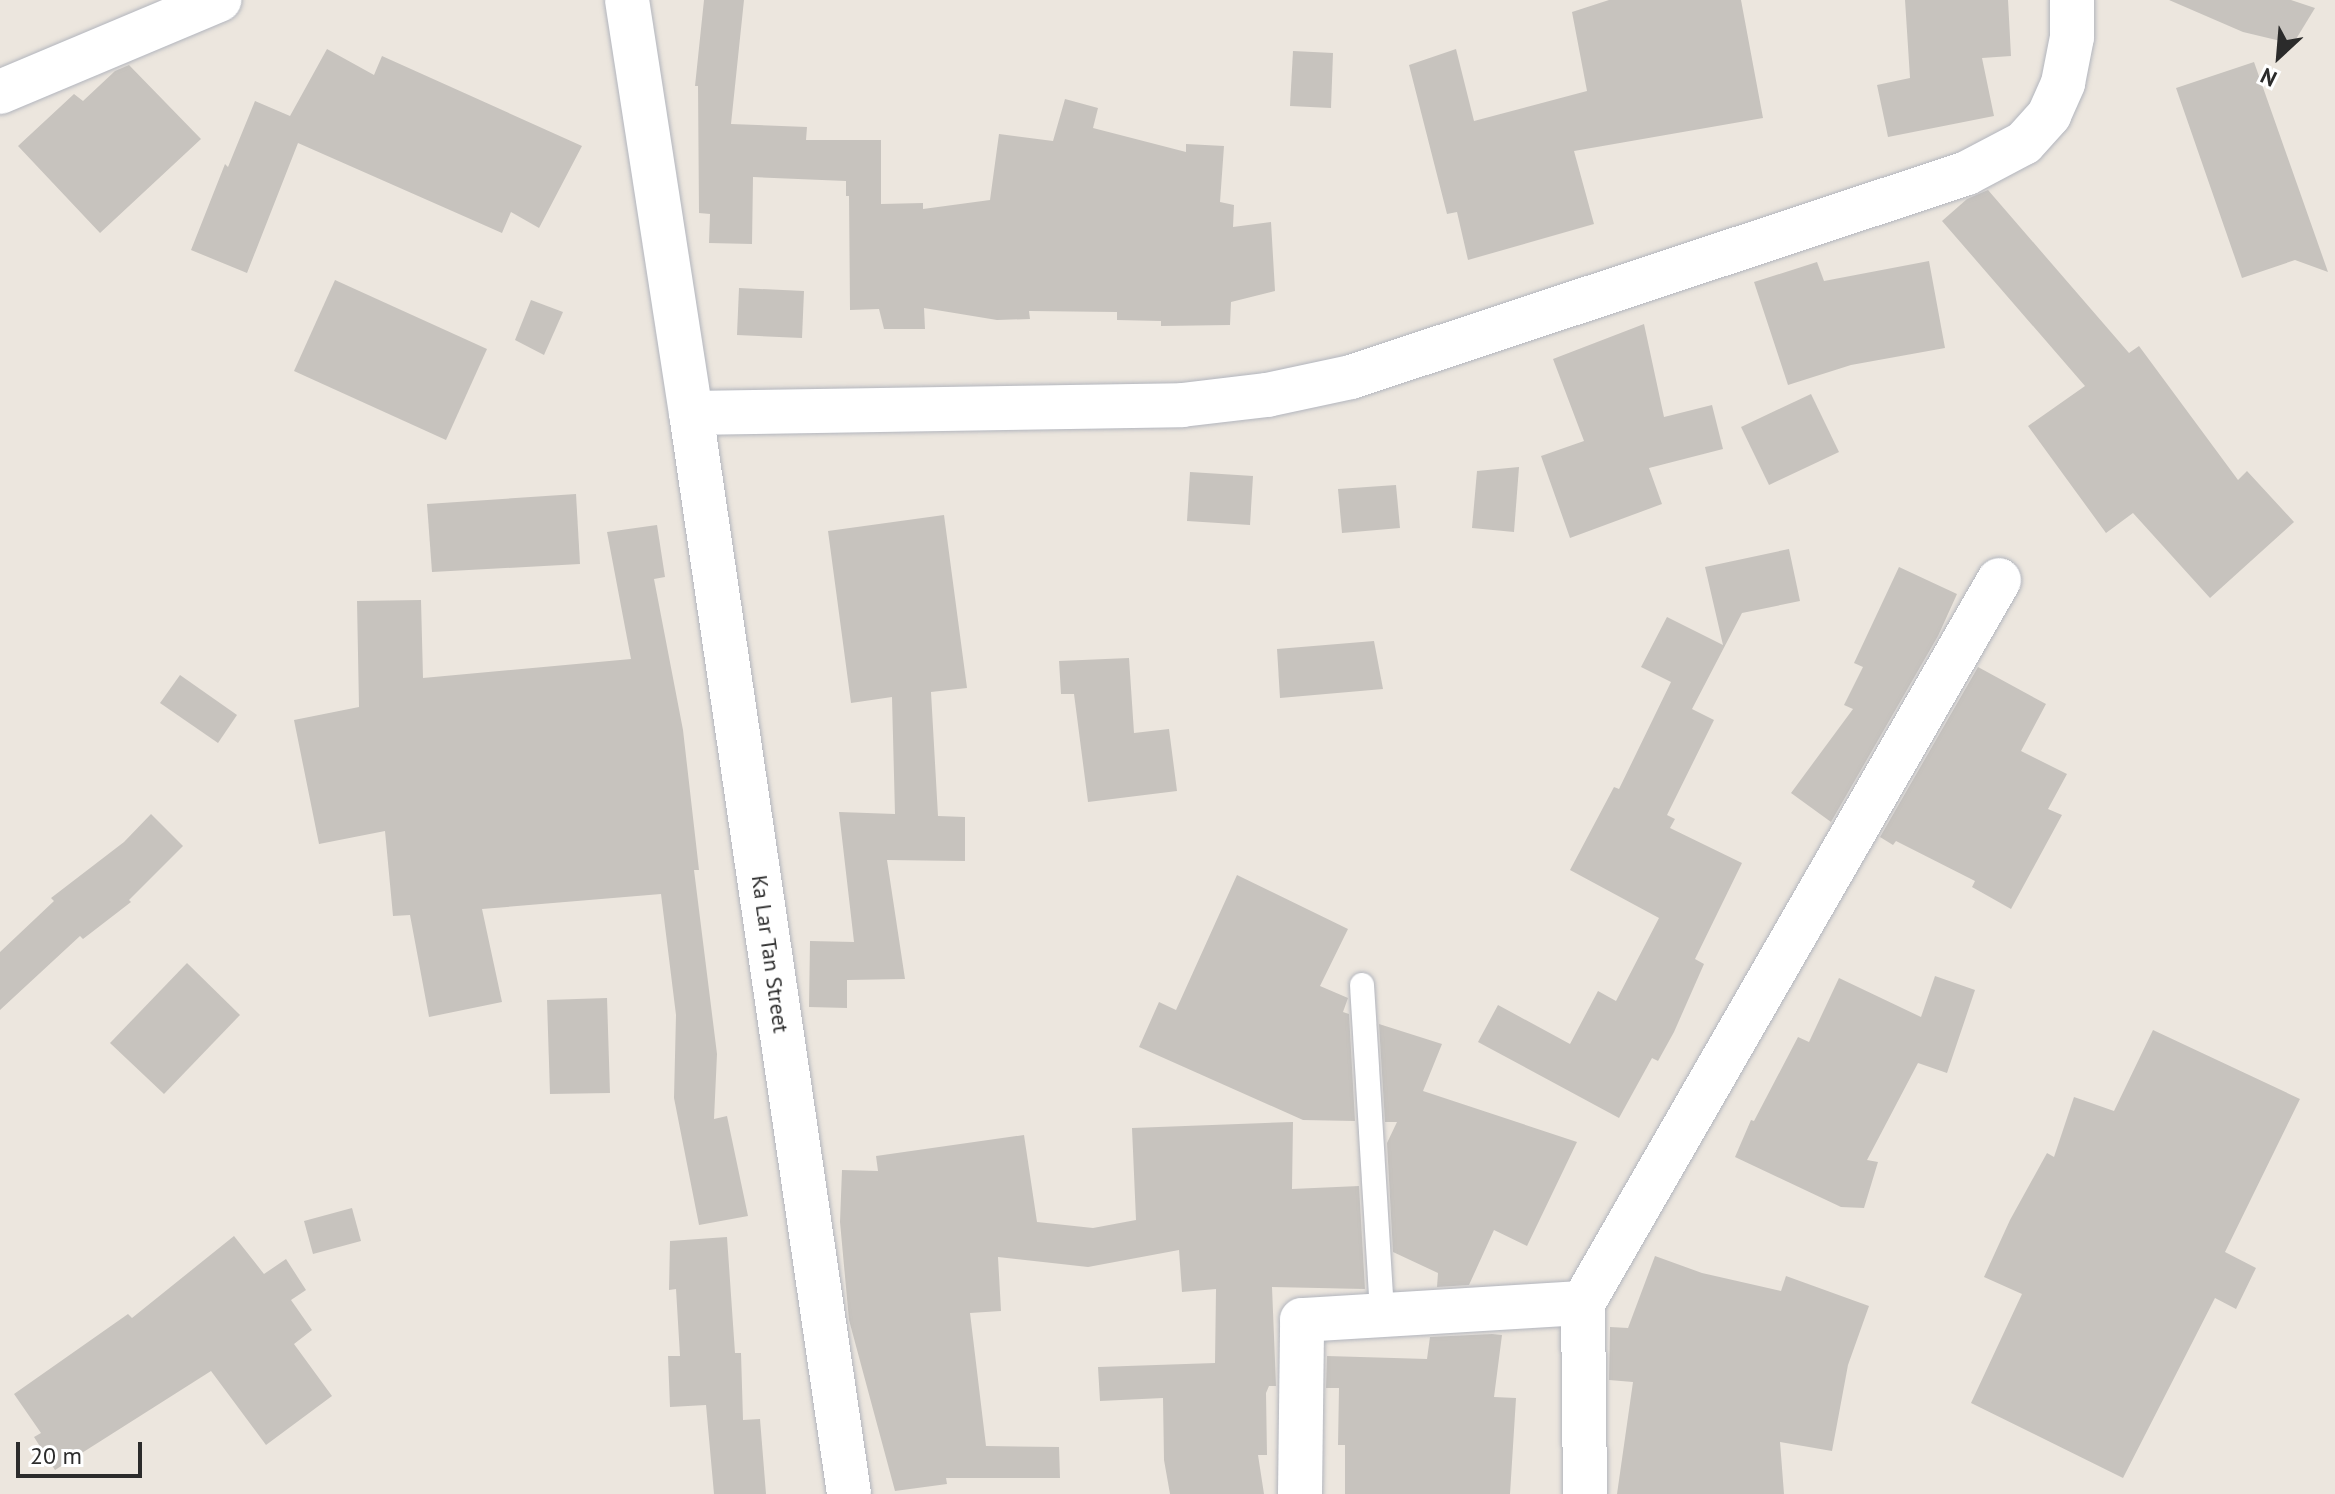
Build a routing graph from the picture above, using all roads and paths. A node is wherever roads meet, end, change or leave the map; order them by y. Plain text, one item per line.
1 (219, 0) edge
2 (627, 0) edge
3 (2072, 0) edge
4 (0, 92) edge
5 (691, 413) junction
6 (1999, 580) dead end
7 (1362, 985) dead end
8 (1583, 1303) junction
9 (1382, 1315) junction
10 (849, 1494) edge
11 (1300, 1494) edge
12 (1585, 1494) edge

1 - 4 street
2 - 5 street, Ka Lar Tan Street
3 - 5 street
5 - 10 street, Ka Lar Tan Street
6 - 8 street
7 - 9 lane
8 - 9 street
8 - 12 street
9 - 11 street

